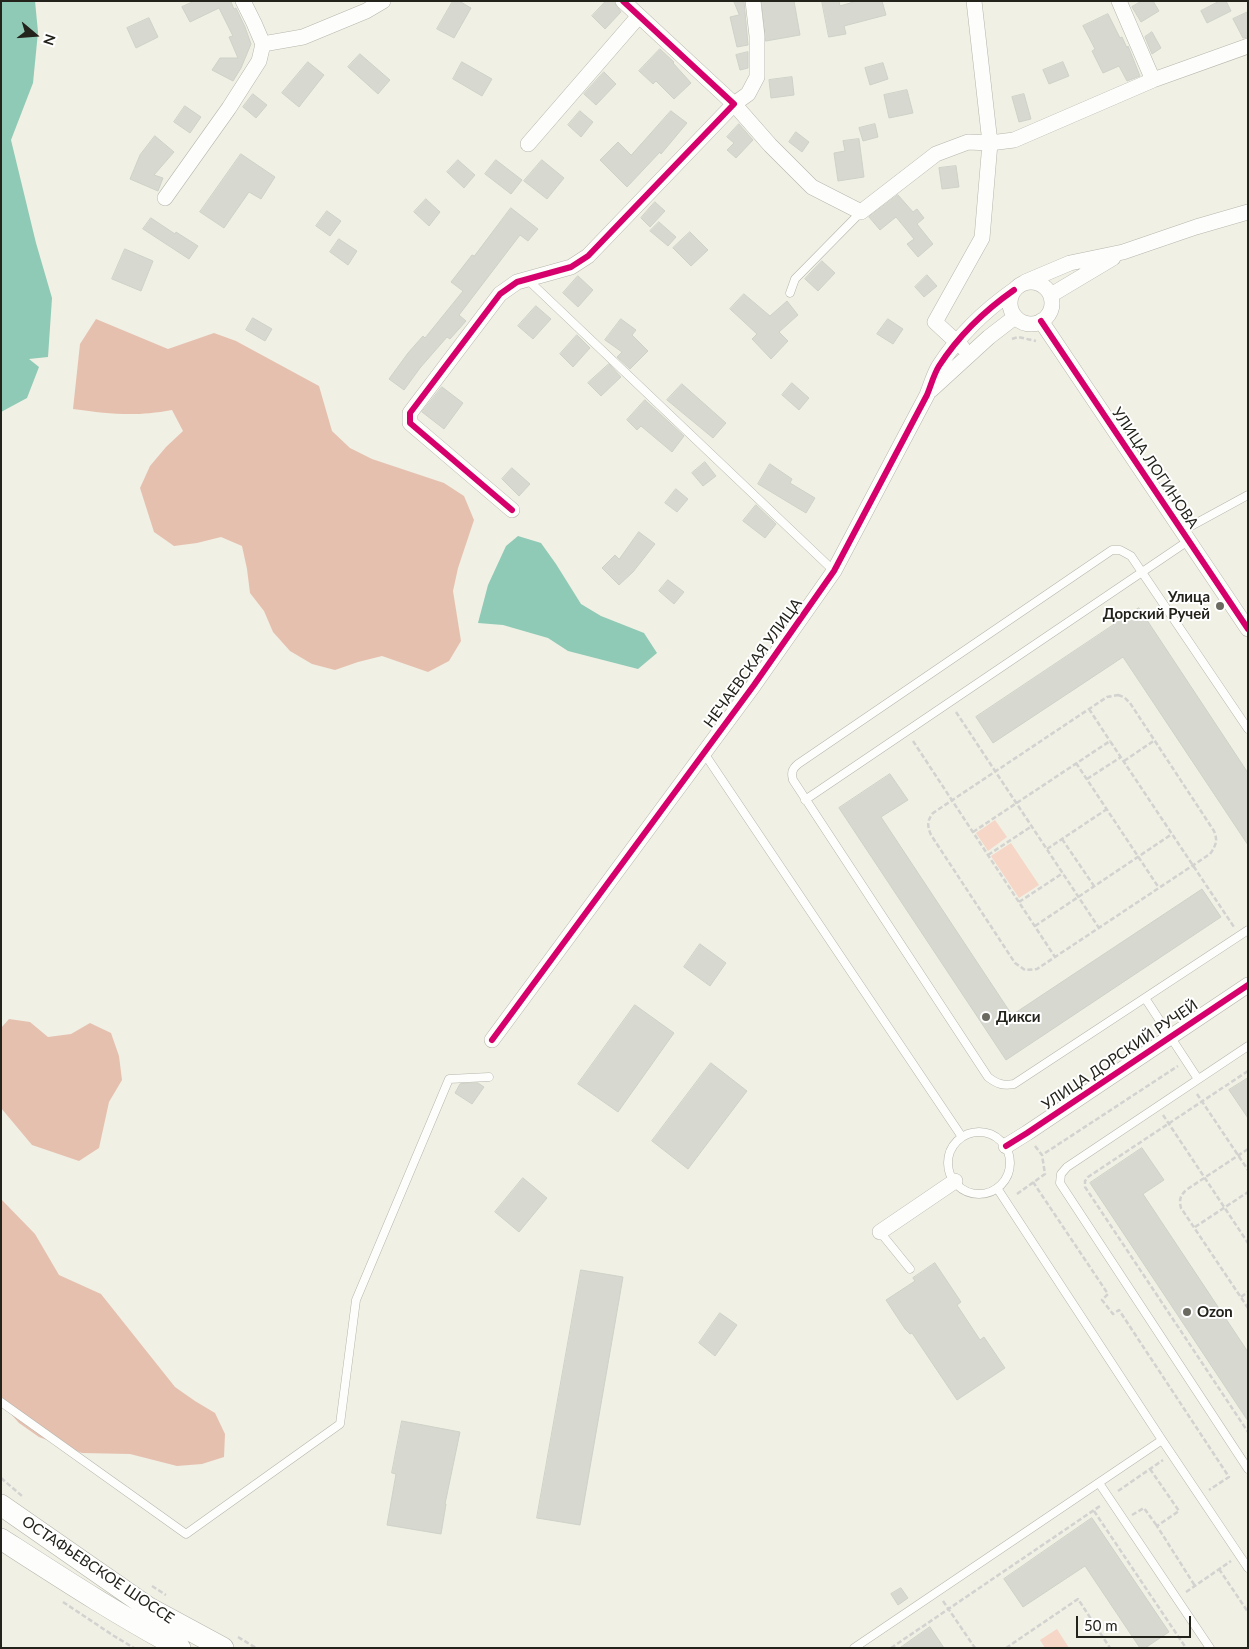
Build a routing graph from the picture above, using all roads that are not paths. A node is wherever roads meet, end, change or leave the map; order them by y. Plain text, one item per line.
1 (243, 1) edge
2 (383, 1) edge
3 (623, 1) edge
4 (753, 1) edge
5 (974, 1) edge
6 (1119, 1) edge
7 (638, 17) junction
8 (263, 44) junction
9 (1248, 46) edge
10 (1153, 80) junction
11 (734, 104) junction
12 (990, 143) junction
13 (528, 144) dead end
14 (165, 198) dead end
15 (861, 212) junction
16 (1248, 212) edge
17 (1123, 252) junction
18 (527, 279) junction
19 (1020, 286) junction
20 (790, 293) dead end
21 (1051, 295) junction
22 (1015, 317) junction
23 (1042, 321) junction
24 (959, 345) junction
25 (927, 395) junction
26 (1248, 495) edge
27 (512, 510) dead end
28 (1185, 536) junction
29 (834, 571) junction
30 (1142, 572) junction
31 (1248, 629) edge
32 (1248, 729) edge
33 (704, 752) junction
34 (805, 800) junction
35 (1248, 930) edge
36 (1248, 985) edge
37 (1145, 998) junction
38 (1170, 1036) junction
39 (492, 1040) dead end
40 (1248, 1046) edge
41 (489, 1076) dead end
42 (1198, 1079) junction
43 (962, 1137) junction
44 (1006, 1146) junction
45 (955, 1181) junction
46 (997, 1188) junction
47 (880, 1232) joint
48 (910, 1269) dead end
49 (1, 1402) edge
50 (1162, 1440) junction
51 (1248, 1469) edge
52 (1099, 1483) junction
53 (1, 1505) edge
54 (1, 1539) edge
55 (1245, 1557) edge
56 (1248, 1568) edge
57 (227, 1640) edge
58 (867, 1644) edge
59 (180, 1648) edge
60 (854, 1648) edge
61 (1210, 1648) edge

1 - 8 street
2 - 8 street
3 - 7 street
4 - 11 street
5 - 12 street
6 - 10 street
7 - 11 street
7 - 13 street
8 - 14 street
9 - 10 street
10 - 12 street
11 - 15 street
11 - 18 street
12 - 15 street
12 - 24 street
15 - 20 lane
16 - 17 street
17 - 19 street, НЕЧАЕВСКАЯ УЛИЦА
17 - 21 street
18 - 27 street
18 - 29 lane
19 - 21 street
19 - 22 street
19 - 24 street, НЕЧАЕВСКАЯ УЛИЦА
21 - 23 street
22 - 23 street
22 - 25 street, НЕЧАЕВСКАЯ УЛИЦА
23 - 28 street, УЛИЦА ЛОГИНОВА
24 - 25 street, НЕЧАЕВСКАЯ УЛИЦА
25 - 29 street, НЕЧАЕВСКАЯ УЛИЦА
26 - 28 lane
28 - 30 lane
28 - 31 street, УЛИЦА ЛОГИНОВА
29 - 33 street, НЕЧАЕВСКАЯ УЛИЦА
30 - 32 lane
30 - 34 lane
30 - 34 lane
33 - 39 street, НЕЧАЕВСКАЯ УЛИЦА
33 - 43 lane
34 - 37 lane
35 - 37 lane
36 - 38 street, УЛИЦА ДОРСКИЙ РУЧЕЙ
37 - 38 lane
38 - 42 lane
38 - 44 street, УЛИЦА ДОРСКИЙ РУЧЕЙ
40 - 42 lane
41 - 49 lane
42 - 51 lane
43 - 44 lane
43 - 45 lane
44 - 46 lane
45 - 46 lane
45 - 47 street
46 - 50 lane
47 - 48 lane
50 - 52 lane
50 - 55 lane
52 - 58 lane
52 - 61 lane
53 - 57 main road, ОСТАФЬЕВСКОЕ ШОССЕ
54 - 59 main road, ОСТАФЬЕВСКОЕ ШОССЕ
55 - 56 lane
58 - 60 lane

